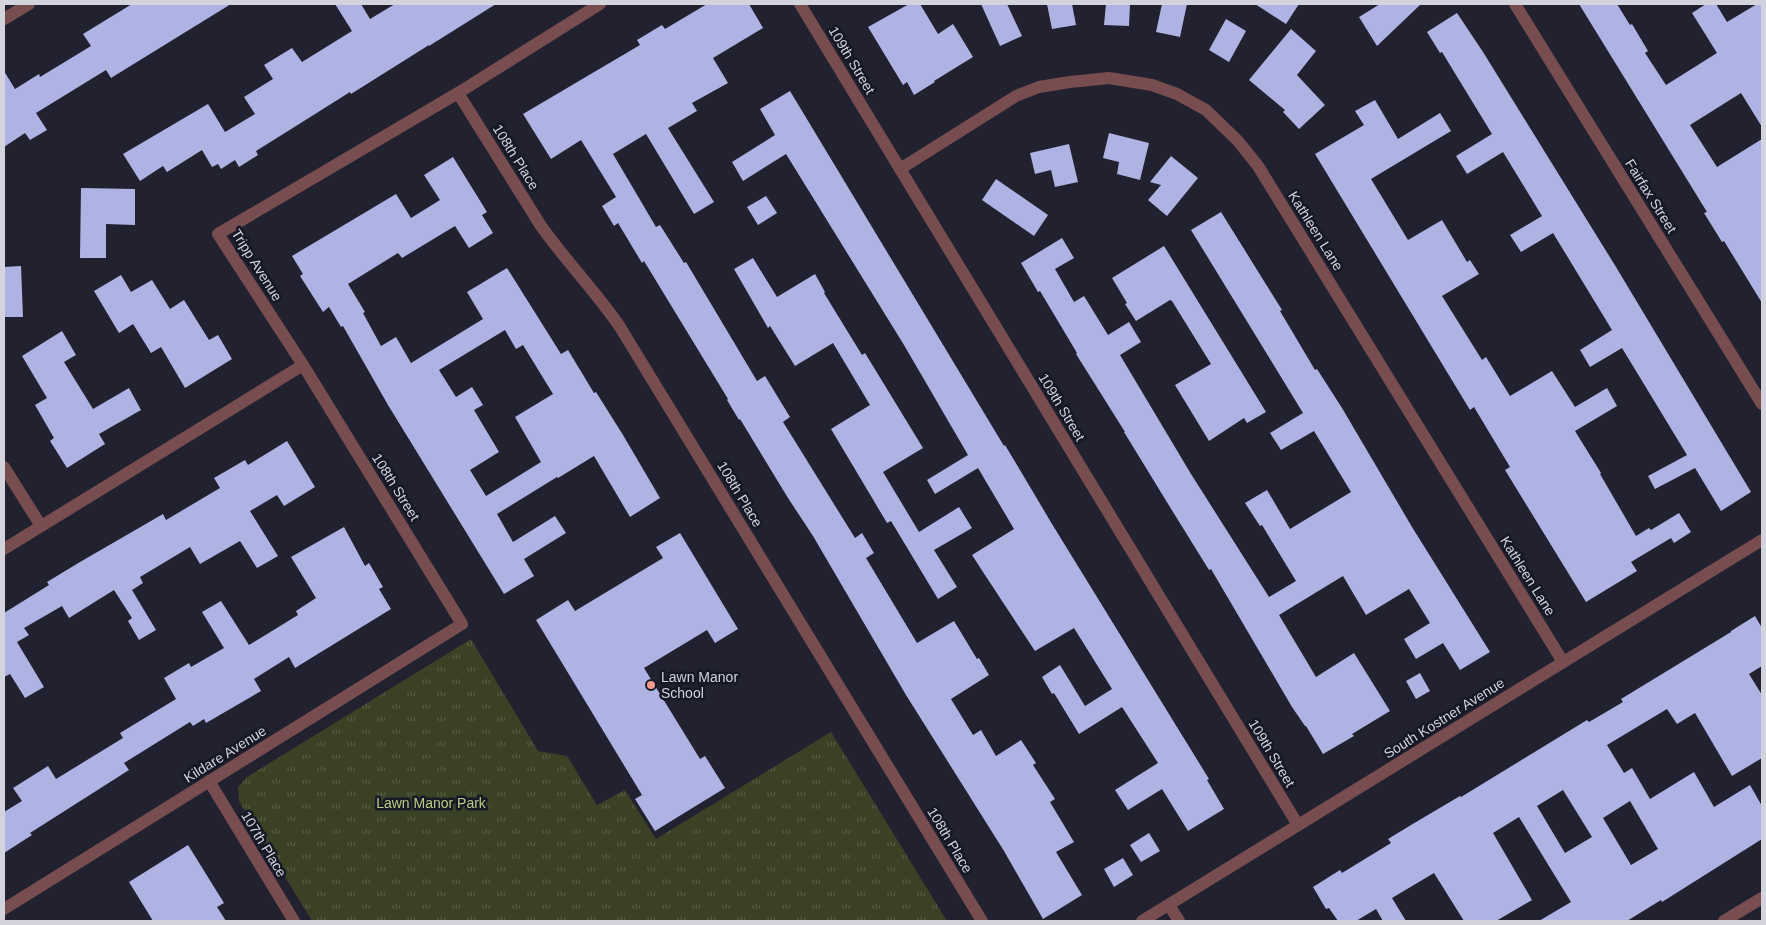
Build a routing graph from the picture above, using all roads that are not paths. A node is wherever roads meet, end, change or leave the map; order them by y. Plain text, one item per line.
1 (28, 4) edge
2 (600, 4) edge
3 (800, 4) edge
4 (1515, 4) edge
5 (4, 19) edge
6 (458, 93) junction
7 (900, 169) junction
8 (303, 365) junction
9 (1762, 404) edge
10 (4, 467) edge
11 (41, 526) junction
12 (1762, 540) edge
13 (4, 549) edge
14 (462, 624) joint
15 (1563, 662) junction
16 (208, 782) junction
17 (1298, 825) junction
18 (1762, 898) edge
19 (1169, 904) junction
20 (4, 909) edge
21 (294, 921) edge
22 (982, 921) edge
23 (1142, 921) edge
24 (1178, 921) edge
25 (1724, 921) edge

1 - 5 street
2 - 6 street, Tripp Avenue
3 - 7 street, 109th Street
4 - 9 street, Fairfax Street
6 - 8 street, Tripp Avenue
6 - 22 street, 108th Place
7 - 15 street, Kathleen Lane
7 - 17 street, 109th Street
8 - 11 street
8 - 14 street, 108th Street
10 - 11 street
11 - 13 street
12 - 15 street, South Kostner Avenue
14 - 16 street, Kildare Avenue
15 - 17 street, South Kostner Avenue
16 - 20 street, Kildare Avenue
16 - 21 street, 107th Place
17 - 19 street, South Kostner Avenue
18 - 25 street
19 - 23 street, South Kostner Avenue
19 - 24 street

